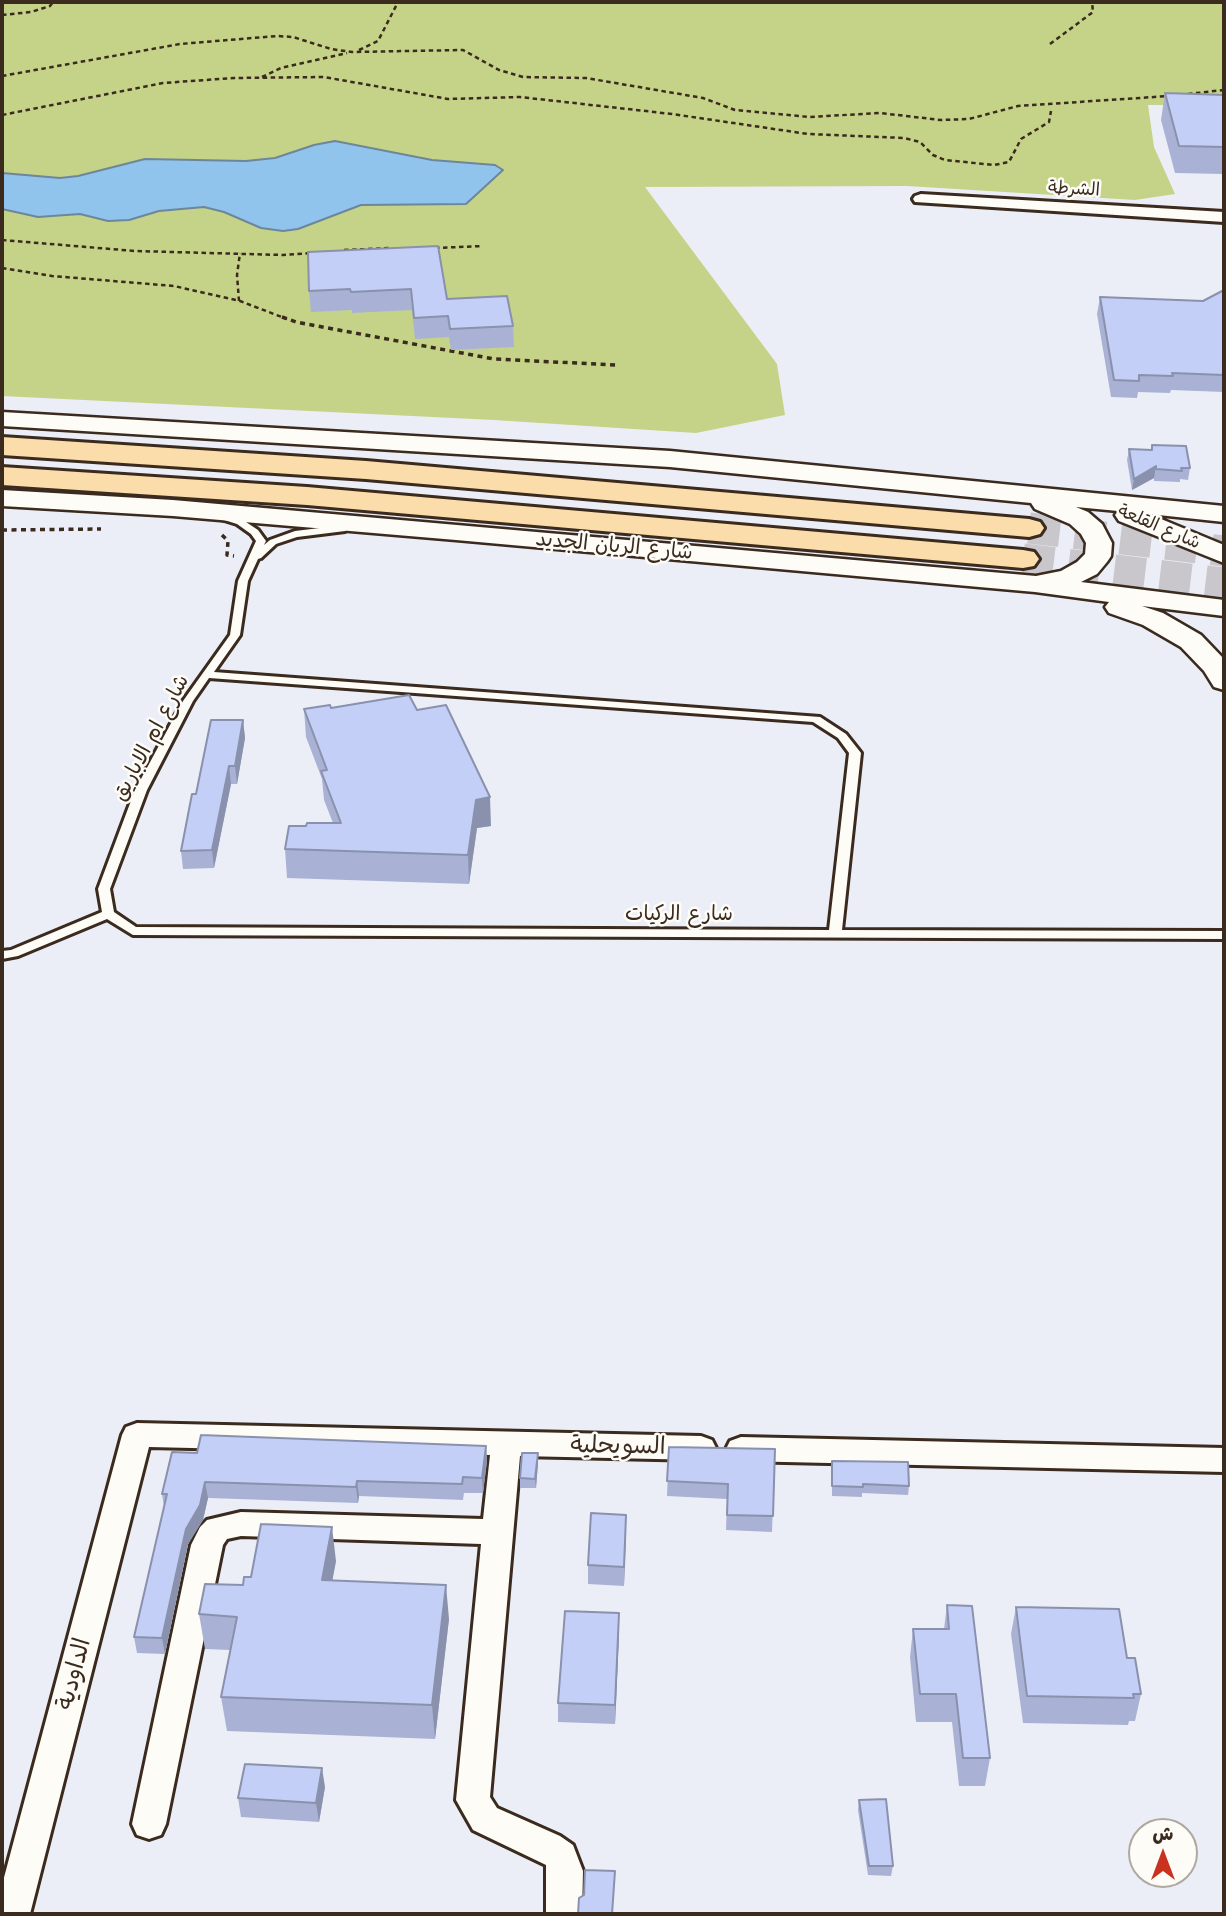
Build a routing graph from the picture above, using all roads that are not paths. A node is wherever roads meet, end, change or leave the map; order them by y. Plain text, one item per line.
1 (921, 199) dead end
2 (1224, 217) edge
3 (2, 419) edge
4 (2, 446) edge
5 (2, 476) edge
6 (1022, 494) junction
7 (2, 498) edge
8 (1094, 500) junction
9 (202, 511) junction
10 (1224, 514) edge
11 (380, 526) junction
12 (1029, 528) tunnel mouth
13 (1224, 555) edge
14 (256, 558) junction
15 (1025, 576) junction
16 (1224, 594) edge
17 (206, 675) junction
18 (1224, 681) edge
19 (108, 914) junction
20 (835, 934) junction
21 (1224, 935) edge
22 (2, 955) edge
23 (137, 1434) joint
24 (506, 1443) junction
25 (1224, 1460) edge
26 (498, 1532) junction
27 (149, 1824) dead end
28 (12, 1914) edge
29 (564, 1914) edge

1 - 2 street, الشرطة
3 - 6 main road
4 - 12 highway
5 - 15 highway, شارع الريان الجديد
6 - 8 main road
6 - 15 main road
7 - 9 main road, شارع الريان الجديد
8 - 10 main road
8 - 13 main road, شارع القلعة
9 - 11 main road, شارع الريان الجديد
9 - 14 lane
11 - 14 lane, شارع ام الاباريق
11 - 15 main road, شارع الريان الجديد
14 - 17 lane, شارع ام الاباريق
15 - 16 main road, شارع الريان الجديد
15 - 18 main road
17 - 19 lane, شارع ام الاباريق
17 - 20 lane
19 - 20 lane, شارع الركيات
19 - 22 lane
20 - 21 lane, شارع الركيات
23 - 24 street, السويحلية
23 - 28 street, الداودية
24 - 25 street, السويحلية
24 - 26 street
26 - 27 street
26 - 29 street

